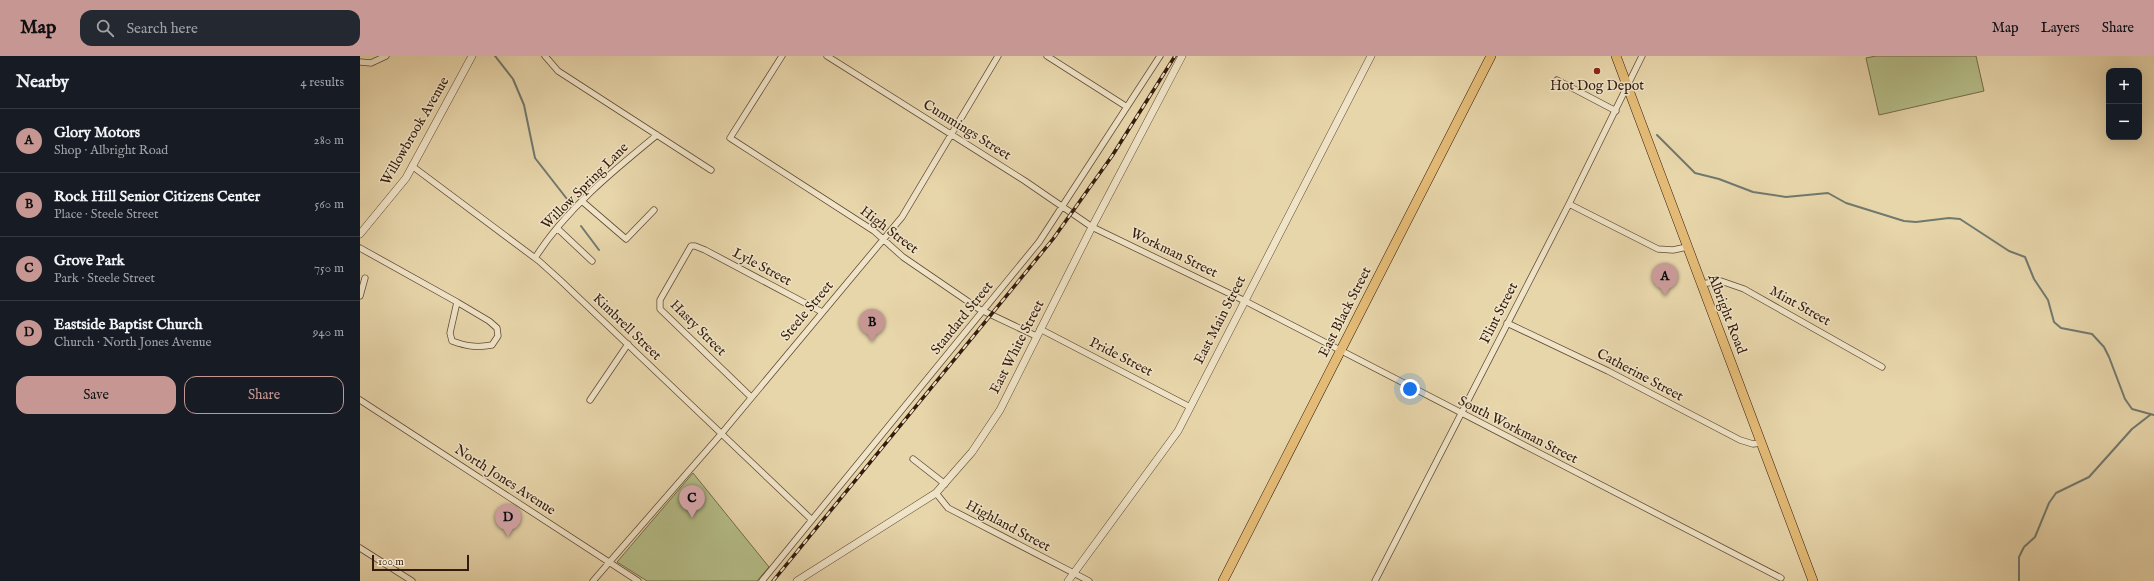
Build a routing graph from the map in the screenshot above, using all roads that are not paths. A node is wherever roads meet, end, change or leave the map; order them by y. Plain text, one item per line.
1 (386, 56) edge
2 (472, 56) edge
3 (546, 56) edge
4 (782, 56) edge
5 (827, 56) edge
6 (998, 56) edge
7 (1047, 56) edge
8 (1160, 56) edge
9 (1182, 56) edge
10 (1371, 56) edge
11 (1491, 56) edge
12 (1616, 56) edge
13 (1642, 56) edge
14 (360, 62) edge
15 (1557, 80) dead end
16 (1627, 87) junction
17 (1127, 107) junction
18 (1616, 111) junction
19 (950, 134) junction
20 (657, 135) junction
21 (412, 166) junction
22 (711, 170) dead end
23 (583, 202) junction
24 (1569, 204) junction
25 (1063, 206) junction
26 (654, 210) dead end
27 (1092, 227) junction
28 (558, 229) junction
29 (360, 234) edge
30 (884, 240) junction
31 (691, 246) joint
32 (1687, 247) junction
33 (360, 248) edge
34 (535, 258) junction
35 (592, 261) dead end
36 (366, 278) dead end
37 (1701, 284) junction
38 (360, 296) edge
39 (1245, 301) junction
40 (456, 302) junction
41 (984, 311) junction
42 (822, 312) junction
43 (1507, 323) junction
44 (1040, 329) junction
45 (1036, 336) junction
46 (628, 344) junction
47 (1341, 351) junction
48 (1882, 367) dead end
49 (751, 397) junction
50 (360, 400) edge
51 (590, 400) dead end
52 (1190, 407) junction
53 (1461, 414) junction
54 (722, 433) junction
55 (1761, 443) junction
56 (913, 459) dead end
57 (945, 484) junction
58 (936, 493) junction
59 (812, 520) junction
60 (360, 548) edge
61 (610, 563) junction
62 (1073, 574) junction
63 (1781, 578) dead end
64 (412, 581) edge
65 (593, 581) edge
66 (638, 581) edge
67 (762, 581) edge
68 (797, 581) edge
69 (1068, 581) edge
70 (1089, 581) edge
71 (1223, 581) edge
72 (1375, 581) edge
73 (1813, 581) edge

1 - 14 street
2 - 21 street, Willowbrook Avenue
3 - 20 street
4 - 30 street, High Street
5 - 19 street, Cummings Street
6 - 19 street, Steele Street
7 - 17 street
8 - 17 street, Standard Street
9 - 27 street, East White Street
10 - 39 street, East Main Street
11 - 47 main road, East Black Street
12 - 16 main road, Albright Road
13 - 16 street, Flint Street
15 - 18 street
16 - 18 street, Flint Street
16 - 32 main road, Albright Road
17 - 25 street, Standard Street
18 - 24 street, Flint Street
19 - 25 street, Cummings Street
19 - 30 street, Steele Street
20 - 22 street
20 - 23 street, Willow Spring Lane
21 - 29 street, Willowbrook Avenue
21 - 34 street, Kimbrell Street
23 - 26 street
23 - 28 street, Willow Spring Lane
24 - 32 street
24 - 43 street, Flint Street
25 - 27 street, Cummings Street
25 - 41 street, Standard Street
27 - 39 street, Workman Street
27 - 44 street, East White Street
28 - 34 street, Willow Spring Lane
28 - 35 street
30 - 41 street, High Street
30 - 42 street, Steele Street
31 - 42 street, Lyle Street
31 - 49 street, Hasty Street
32 - 37 main road, Albright Road
33 - 40 street
34 - 46 street, Kimbrell Street
36 - 38 street
37 - 48 street, Mint Street
37 - 55 main road, Albright Road
39 - 47 street, South Workman Street
39 - 52 street, East Main Street
40 - 40 street
41 - 45 street, High Street
41 - 59 street, Standard Street
42 - 49 street, Steele Street
43 - 53 street, Flint Street
43 - 55 street, Catherine Street
44 - 45 street, East White Street
44 - 52 street, Pride Street
45 - 57 street, East White Street
46 - 51 street
46 - 54 street, Kimbrell Street
47 - 53 street, South Workman Street
47 - 71 main road, East Black Street
49 - 54 street, Steele Street
50 - 61 street, North Jones Avenue
52 - 62 street, East Main Street
53 - 63 street, South Workman Street
53 - 72 street, Flint Street
54 - 59 street, Kimbrell Street
54 - 61 street, Steele Street
55 - 73 main road, Albright Road
56 - 57 street
57 - 58 street, East White Street
58 - 62 street, Highland Street
58 - 68 street, East White Street
59 - 67 street, Standard Street
60 - 64 street
61 - 65 street, Steele Street
61 - 66 street, North Jones Avenue
62 - 69 street, East Main Street
62 - 70 street, Highland Street

